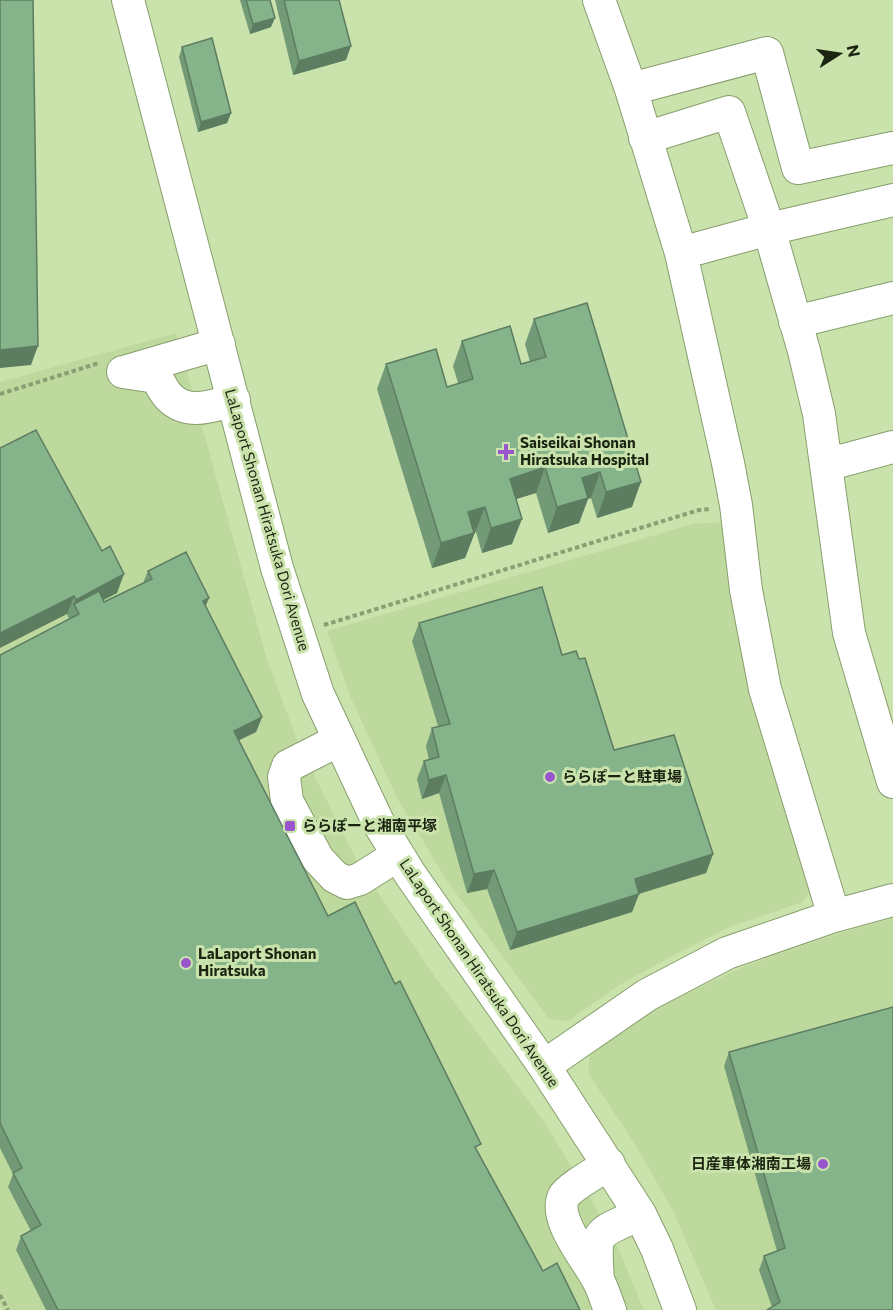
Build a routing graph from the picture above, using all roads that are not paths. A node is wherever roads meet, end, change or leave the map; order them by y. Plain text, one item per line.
1 (128, 0) edge
2 (599, 0) edge
3 (631, 89) junction
4 (645, 138) junction
5 (893, 148) edge
6 (893, 200) edge
7 (769, 229) junction
8 (681, 253) junction
9 (893, 298) edge
10 (795, 322) junction
11 (219, 344) junction
12 (234, 400) junction
13 (891, 437) edge
14 (826, 465) junction
15 (339, 740) junction
16 (893, 782) edge
17 (398, 855) junction
18 (893, 900) edge
19 (834, 916) junction
20 (544, 1066) junction
21 (609, 1164) junction
22 (640, 1214) junction
23 (598, 1280) junction
24 (609, 1310) edge
25 (680, 1310) edge

1 - 11 street, LaLaport Shonan Hiratsuka Dori Avenue
2 - 3 street
3 - 4 street
3 - 5 street
4 - 7 street
4 - 8 street
6 - 7 street
7 - 8 street
7 - 10 street
8 - 19 street
9 - 10 street
10 - 14 street
11 - 12 street, LaLaport Shonan Hiratsuka Dori Avenue
11 - 12 street
12 - 15 street, LaLaport Shonan Hiratsuka Dori Avenue
13 - 14 street
14 - 16 street
15 - 17 street, LaLaport Shonan Hiratsuka Dori Avenue
15 - 17 street
17 - 20 street, LaLaport Shonan Hiratsuka Dori Avenue
18 - 19 street
19 - 20 street
20 - 21 street, LaLaport Shonan Hiratsuka Dori Avenue
21 - 22 street, LaLaport Shonan Hiratsuka Dori Avenue
21 - 23 street
22 - 23 street
22 - 25 street, LaLaport Shonan Hiratsuka Dori Avenue
23 - 24 street

